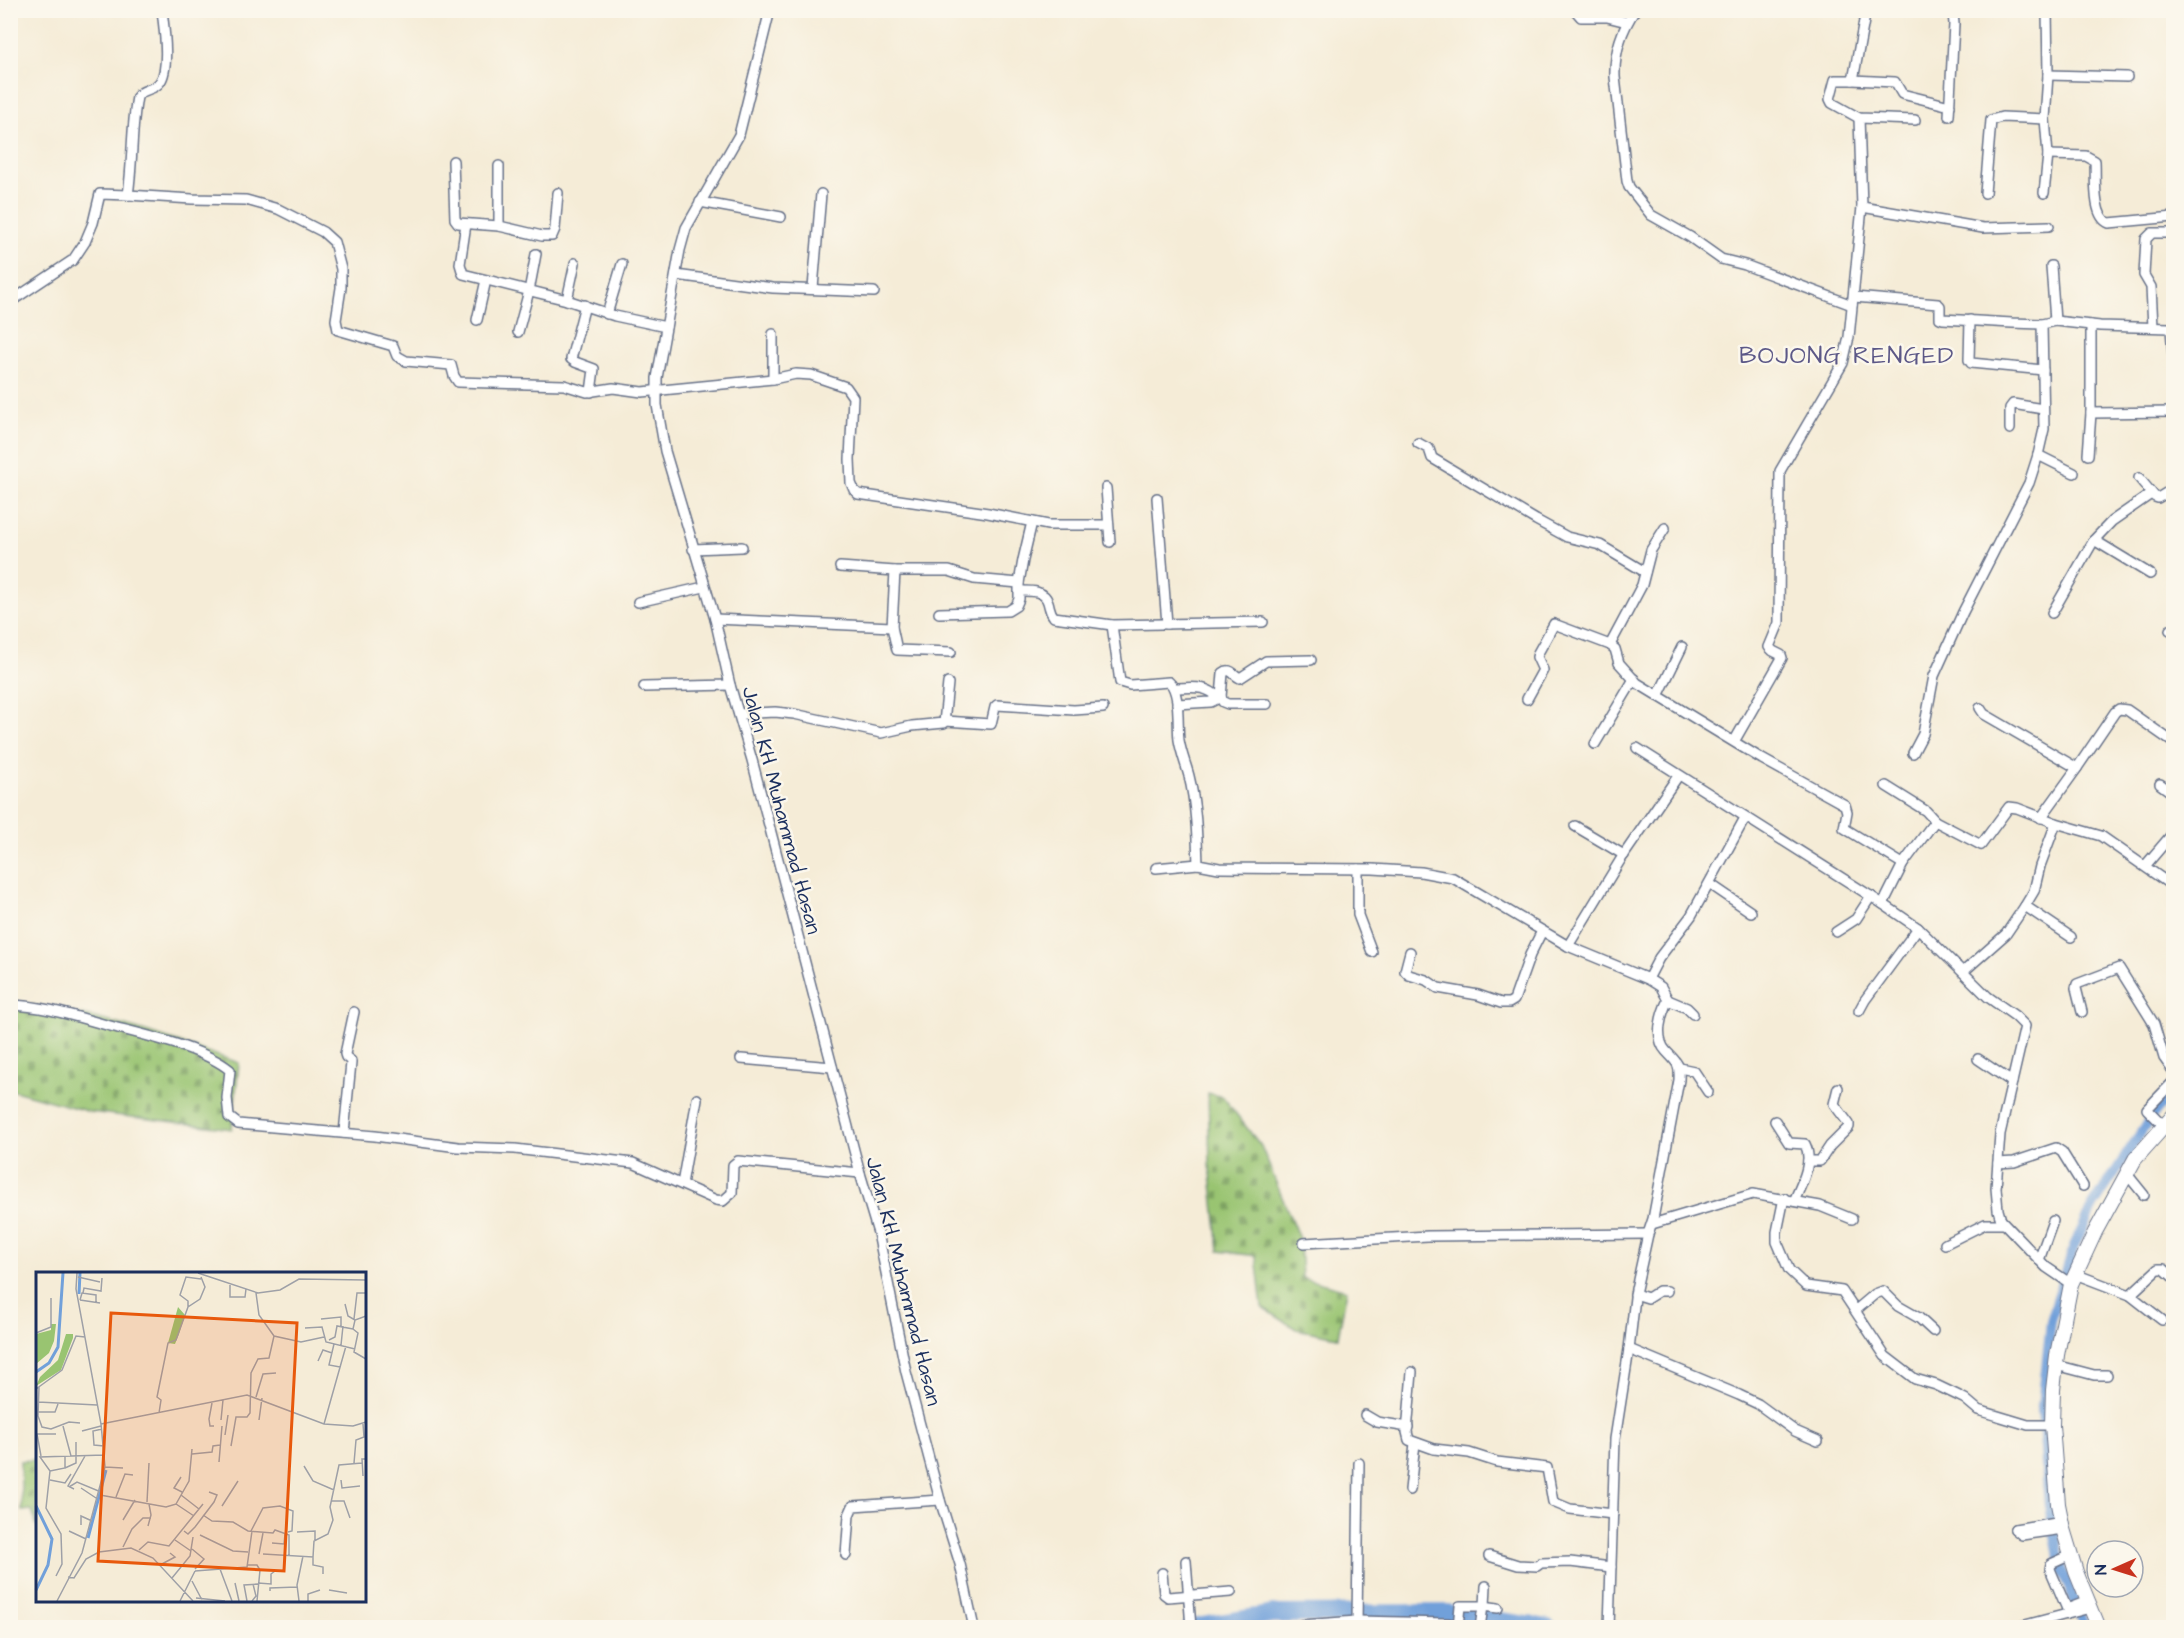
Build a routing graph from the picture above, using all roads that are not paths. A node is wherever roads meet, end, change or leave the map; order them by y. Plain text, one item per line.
1 (162, 10) edge
2 (771, 10) edge
3 (1575, 10) edge
4 (1635, 10) edge
5 (1866, 10) edge
6 (1949, 10) edge
7 (2047, 10) edge
8 (1627, 22) junction
9 (2048, 75) junction
10 (2127, 77) dead end
11 (1852, 80) junction
12 (1859, 118) junction
13 (2045, 119) junction
14 (1915, 120) dead end
15 (2048, 155) junction
16 (453, 161) dead end
17 (499, 166) dead end
18 (1984, 193) dead end
19 (2044, 193) dead end
20 (558, 194) dead end
21 (820, 194) dead end
22 (128, 195) junction
23 (700, 202) junction
24 (1862, 207) junction
25 (781, 217) dead end
26 (2174, 218) edge
27 (466, 224) junction
28 (499, 226) junction
29 (2049, 226) dead end
30 (2173, 233) edge
31 (536, 254) dead end
32 (2174, 258) edge
33 (575, 263) dead end
34 (622, 264) dead end
35 (2051, 266) dead end
36 (675, 275) junction
37 (486, 280) junction
38 (813, 288) junction
39 (530, 291) junction
40 (874, 292) dead end
41 (567, 300) junction
42 (1853, 301) junction
43 (10, 302) edge
44 (585, 306) junction
45 (607, 314) junction
46 (477, 320) dead end
47 (1970, 320) junction
48 (2055, 321) junction
49 (2042, 324) junction
50 (2091, 325) junction
51 (666, 327) junction
52 (2153, 327) junction
53 (518, 332) dead end
54 (773, 334) dead end
55 (2174, 368) edge
56 (2043, 370) junction
57 (772, 379) junction
58 (656, 389) junction
59 (591, 392) junction
60 (2043, 409) junction
61 (2174, 412) edge
62 (2091, 413) junction
63 (2010, 429) dead end
64 (1419, 443) dead end
65 (2038, 455) junction
66 (2088, 455) dead end
67 (2074, 473) dead end
68 (2139, 478) dead end
69 (1106, 488) dead end
70 (2174, 488) edge
71 (2151, 494) junction
72 (1157, 498) dead end
73 (1032, 522) junction
74 (1108, 525) junction
75 (1665, 528) dead end
76 (2094, 540) junction
77 (1110, 542) dead end
78 (742, 547) dead end
79 (693, 549) junction
80 (840, 567) dead end
81 (895, 571) junction
82 (1645, 572) junction
83 (2150, 574) dead end
84 (704, 587) junction
85 (1019, 587) junction
86 (638, 602) dead end
87 (939, 613) dead end
88 (2052, 613) dead end
89 (715, 619) junction
90 (1263, 622) dead end
91 (1167, 624) junction
92 (1112, 625) junction
93 (892, 627) junction
94 (1610, 645) junction
95 (1682, 647) dead end
96 (951, 652) dead end
97 (1311, 660) dead end
98 (1634, 679) junction
99 (948, 683) dead end
100 (730, 685) junction
101 (644, 687) dead end
102 (1174, 688) junction
103 (1658, 696) junction
104 (1220, 698) junction
105 (1527, 699) dead end
106 (1177, 704) junction
107 (1267, 704) dead end
108 (1103, 708) dead end
109 (1980, 708) dead end
110 (739, 714) junction
111 (945, 721) junction
112 (1735, 740) junction
113 (2174, 743) edge
114 (1595, 744) dead end
115 (1637, 748) dead end
116 (1913, 753) dead end
117 (2078, 768) junction
118 (1678, 776) junction
119 (2160, 784) dead end
120 (1886, 786) dead end
121 (2174, 794) edge
122 (1745, 818) junction
123 (2041, 818) junction
124 (1935, 821) junction
125 (2056, 823) junction
126 (1575, 826) dead end
127 (2174, 832) edge
128 (1624, 855) junction
129 (1198, 864) junction
130 (1903, 864) junction
131 (2145, 866) junction
132 (1156, 868) dead end
133 (1358, 869) junction
134 (1710, 884) junction
135 (2174, 887) edge
136 (1871, 896) junction
137 (1883, 903) junction
138 (2025, 906) junction
139 (1751, 912) dead end
140 (1918, 928) junction
141 (1542, 931) junction
142 (1836, 932) dead end
143 (2071, 937) dead end
144 (1568, 946) junction
145 (1372, 952) dead end
146 (1410, 952) dead end
147 (1963, 972) junction
148 (1648, 979) junction
149 (1668, 1000) junction
150 (10, 1005) edge
151 (1859, 1011) dead end
152 (354, 1012) dead end
153 (2082, 1012) dead end
154 (1693, 1014) dead end
155 (741, 1059) dead end
156 (1978, 1059) dead end
157 (832, 1067) junction
158 (2172, 1067) edge
159 (1680, 1068) junction
160 (2174, 1081) edge
161 (2012, 1082) junction
162 (1838, 1088) dead end
163 (1708, 1092) dead end
164 (697, 1100) dead end
165 (2174, 1115) edge
166 (1775, 1121) dead end
167 (2161, 1123) junction
168 (344, 1133) junction
169 (1808, 1161) junction
170 (1998, 1163) junction
171 (860, 1173) junction
172 (2127, 1174) junction
173 (682, 1184) junction
174 (2083, 1186) dead end
175 (2144, 1195) dead end
176 (1784, 1198) junction
177 (1794, 1201) junction
178 (1852, 1219) dead end
179 (2053, 1221) dead end
180 (1652, 1224) junction
181 (2004, 1224) junction
182 (1648, 1234) junction
183 (1304, 1243) dead end
184 (1945, 1244) dead end
185 (2043, 1263) junction
186 (2174, 1278) edge
187 (2071, 1279) junction
188 (1667, 1291) dead end
189 (1635, 1294) junction
190 (2130, 1295) junction
191 (1856, 1310) junction
192 (2162, 1320) dead end
193 (1933, 1331) dead end
194 (1629, 1349) junction
195 (2056, 1365) junction
196 (1412, 1372) dead end
197 (2107, 1376) dead end
198 (1365, 1415) dead end
199 (2048, 1425) junction
200 (1408, 1427) junction
201 (1818, 1441) dead end
202 (1414, 1443) junction
203 (1359, 1463) dead end
204 (1410, 1490) dead end
205 (940, 1500) junction
206 (1613, 1514) junction
207 (2059, 1526) junction
208 (2030, 1531) dead end
209 (846, 1556) dead end
210 (1489, 1556) dead end
211 (2068, 1556) junction
212 (1186, 1561) dead end
213 (1611, 1567) junction
214 (1162, 1573) dead end
215 (1486, 1586) dead end
216 (1231, 1592) dead end
217 (1190, 1595) junction
218 (2086, 1606) junction
219 (1483, 1607) junction
220 (1498, 1608) dead end
221 (2072, 1611) junction
222 (1357, 1621) junction
223 (1480, 1625) edge
224 (1458, 1626) edge
225 (1609, 1626) edge
226 (974, 1628) edge
227 (1191, 1628) edge
228 (1302, 1628) edge
229 (2014, 1628) edge
230 (2098, 1628) edge

1 - 22 street
2 - 23 street, Jalan KH Muhammad Hasan
3 - 8 street
4 - 8 street
5 - 11 street
6 - 11 street
7 - 9 street
8 - 42 street
9 - 10 street
9 - 13 street
11 - 12 street
12 - 14 street
12 - 24 street
13 - 15 street
13 - 18 street
15 - 19 street
15 - 26 street
16 - 27 street
17 - 28 street
20 - 28 street
21 - 38 street
22 - 43 street
22 - 59 street
23 - 25 street
23 - 36 street, Jalan KH Muhammad Hasan
24 - 29 street
24 - 42 street
27 - 28 street
27 - 37 street
30 - 32 street
30 - 52 street
31 - 39 street
33 - 41 street
34 - 45 street
35 - 48 street
36 - 38 street
36 - 51 street, Jalan KH Muhammad Hasan
37 - 39 street
37 - 46 street
38 - 40 street
39 - 41 street
39 - 53 street
41 - 44 street
42 - 47 street
42 - 112 street
44 - 45 street
44 - 59 street
45 - 51 street
47 - 49 street
47 - 56 street
48 - 49 street
48 - 50 street
49 - 56 street
50 - 52 street
50 - 62 street
51 - 58 street, Jalan KH Muhammad Hasan
52 - 55 street
54 - 57 street
56 - 60 street
57 - 58 street
57 - 73 street
58 - 59 street
58 - 79 street, Jalan KH Muhammad Hasan
60 - 63 street
60 - 65 street
61 - 62 street
62 - 66 street
64 - 82 street
65 - 67 street
65 - 116 street
68 - 71 street
69 - 74 street
70 - 71 street
71 - 76 street
72 - 91 street
73 - 74 street
73 - 85 street
74 - 77 street
75 - 82 street
76 - 83 street
76 - 88 street
78 - 79 street
79 - 84 street, Jalan KH Muhammad Hasan
80 - 81 street
81 - 85 street
81 - 93 street
82 - 94 street
84 - 86 street
84 - 89 street, Jalan KH Muhammad Hasan
85 - 87 street
85 - 92 street
89 - 93 street
89 - 100 street, Jalan KH Muhammad Hasan
90 - 91 street
91 - 92 street
92 - 102 street
93 - 96 street
94 - 98 street
94 - 105 street
95 - 103 street
97 - 104 street
98 - 103 street
98 - 114 street
99 - 111 street
100 - 101 street
100 - 110 street, Jalan KH Muhammad Hasan
102 - 104 street
102 - 106 street
103 - 112 street
104 - 106 street
104 - 107 street
106 - 129 street
108 - 111 street
109 - 117 street
110 - 111 street
110 - 157 street, Jalan KH Muhammad Hasan
112 - 130 street
113 - 117 street
115 - 118 street
117 - 123 street
118 - 122 street
118 - 128 street
119 - 121 street
120 - 124 street
122 - 134 street
122 - 136 street
123 - 124 street
123 - 125 street
124 - 130 street
125 - 131 street
125 - 138 street
126 - 128 street
127 - 131 street
128 - 144 street
129 - 132 street
129 - 133 street
130 - 137 street
131 - 135 street
133 - 141 street
133 - 145 street
134 - 139 street
134 - 148 street
136 - 137 street
136 - 142 street
137 - 140 street
138 - 143 street
138 - 147 street
140 - 147 street
140 - 151 street
141 - 144 street
141 - 146 street
144 - 148 street
147 - 161 street
148 - 149 street
149 - 154 street
149 - 159 street
150 - 168 street
152 - 168 street
153 - 158 street
155 - 157 street
156 - 161 street
157 - 171 street, Jalan KH Muhammad Hasan
159 - 163 street
159 - 180 street
160 - 167 street
161 - 170 street
162 - 169 street
164 - 173 street
165 - 167 main road
166 - 169 street
167 - 172 main road
168 - 173 street
169 - 177 street
170 - 174 street
170 - 181 street
171 - 173 street
171 - 205 street, Jalan KH Muhammad Hasan
172 - 175 street
172 - 187 main road
176 - 177 street
176 - 180 street
176 - 191 street
177 - 178 street
179 - 185 street
180 - 182 street
181 - 184 street
181 - 185 street
182 - 183 street
182 - 189 street
185 - 187 street
186 - 190 street
187 - 190 street
187 - 195 main road
188 - 189 street
189 - 194 street
190 - 192 street
191 - 193 street
191 - 199 street
194 - 201 street
194 - 206 street
195 - 197 street
195 - 199 main road
196 - 200 street
198 - 200 street
199 - 207 main road
200 - 202 street
202 - 204 street
202 - 206 street
203 - 222 street
205 - 209 street
205 - 226 street, Jalan KH Muhammad Hasan
206 - 213 street
207 - 208 street
207 - 211 main road
210 - 213 street
211 - 218 main road
211 - 221 street
212 - 217 street
213 - 225 street
214 - 217 street
215 - 219 street
216 - 217 street
217 - 227 street
218 - 221 street
218 - 230 main road
219 - 220 street
219 - 223 street
219 - 224 street
221 - 229 street
222 - 224 main road
222 - 228 main road

